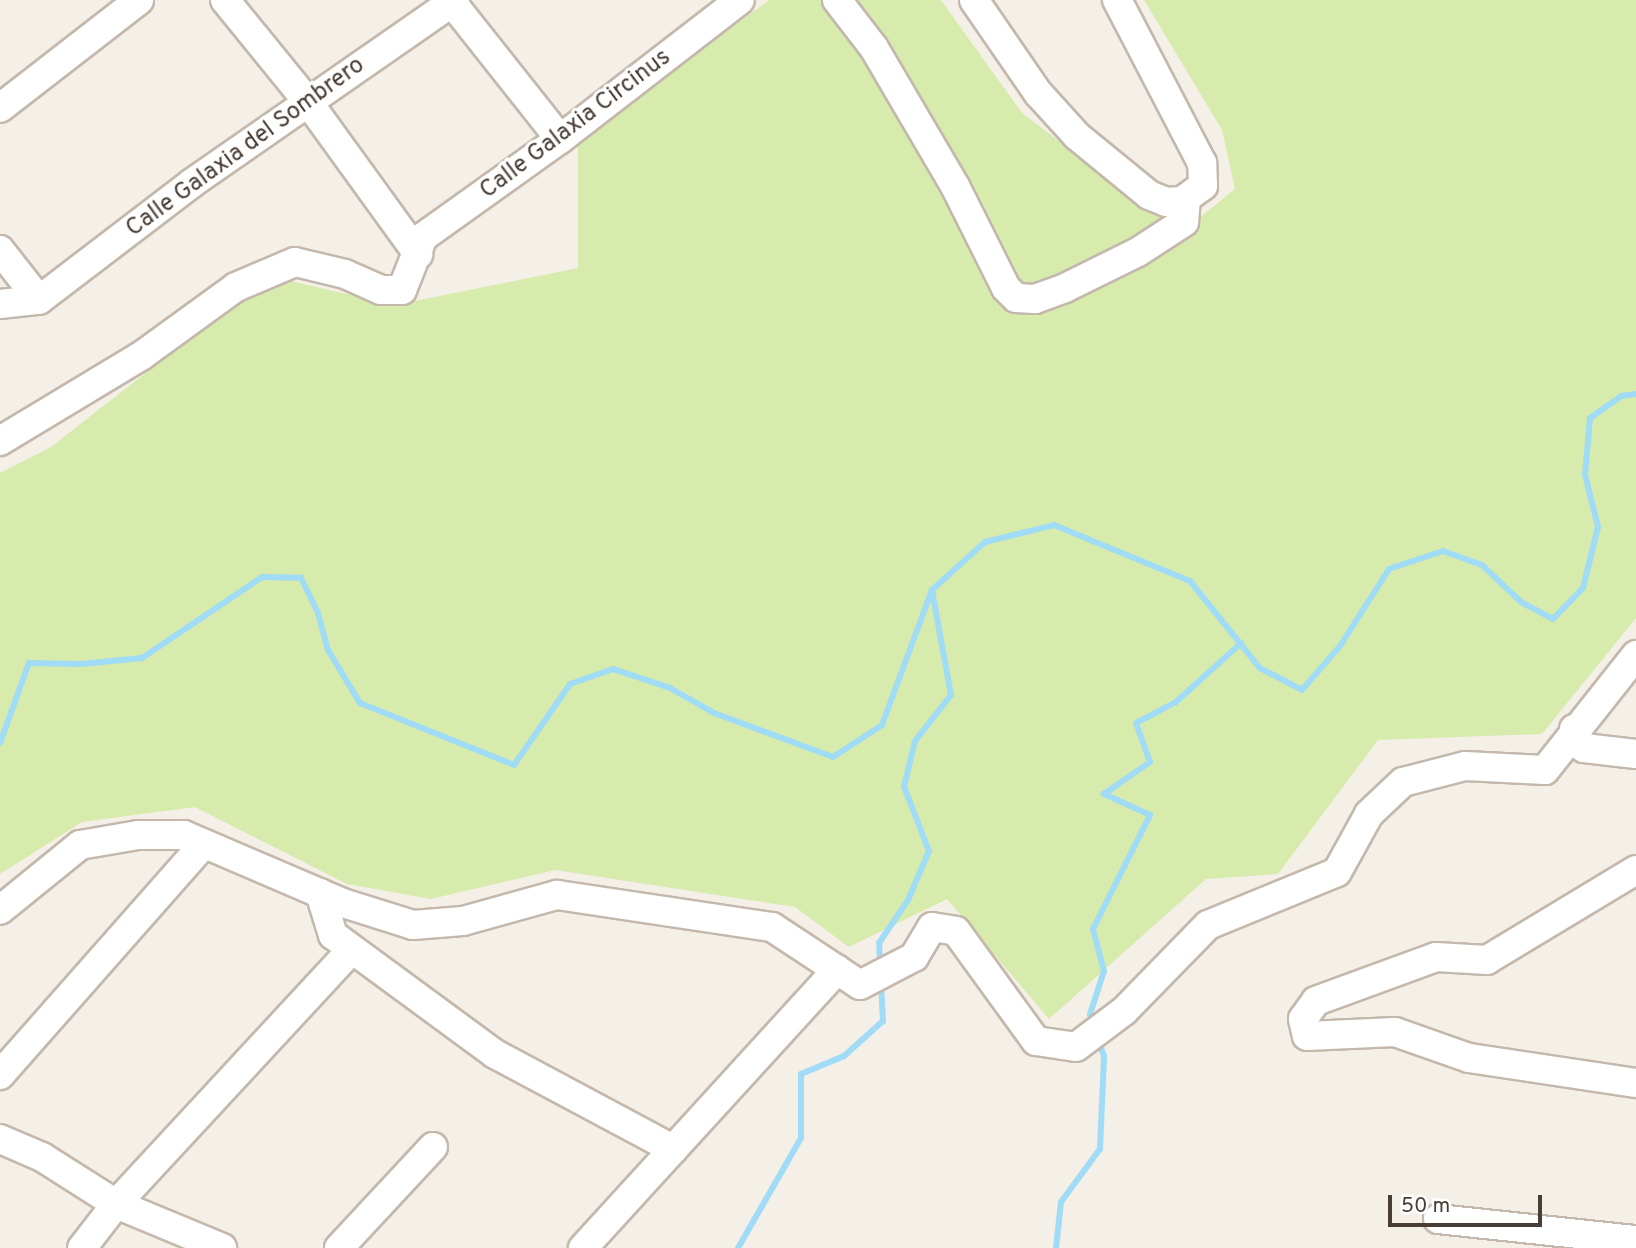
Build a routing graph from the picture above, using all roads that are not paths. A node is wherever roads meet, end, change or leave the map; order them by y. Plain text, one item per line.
1 (139, 0) edge
2 (225, 0) edge
3 (740, 0) edge
4 (837, 0) edge
5 (974, 0) edge
6 (1117, 0) edge
7 (452, 1) edge
8 (308, 102) junction
9 (0, 108) edge
10 (561, 139) junction
11 (1186, 199) junction
12 (0, 250) edge
13 (418, 254) junction
14 (39, 300) junction
15 (0, 304) edge
16 (0, 441) edge
17 (1636, 655) edge
18 (1574, 729) junction
19 (1636, 754) edge
20 (204, 844) junction
21 (1636, 870) edge
22 (320, 893) junction
23 (0, 910) edge
24 (352, 949) junction
25 (837, 970) junction
26 (0, 1075) edge
27 (1636, 1083) edge
28 (0, 1139) edge
29 (433, 1147) dead end
30 (673, 1149) junction
31 (116, 1204) junction
32 (1438, 1219) dead end
33 (1636, 1240) edge
34 (82, 1248) edge
35 (222, 1248) edge
36 (340, 1248) edge
37 (583, 1248) edge

1 - 9 street
2 - 8 street
3 - 10 street, Calle Galaxia Circinus
4 - 11 street
5 - 11 street
6 - 11 street
7 - 8 street, Calle Galaxia del Sombrero
7 - 10 street
8 - 13 street
8 - 14 street, Calle Galaxia del Sombrero
10 - 13 street, Calle Galaxia Circinus
12 - 14 street
13 - 16 street, Calle Galaxia Circinus
14 - 15 street
17 - 18 street
18 - 19 street
18 - 25 street
20 - 22 street
20 - 23 street
20 - 26 street
21 - 27 street
22 - 24 street
22 - 25 street
24 - 30 street
24 - 31 street
25 - 30 street
28 - 31 street
29 - 36 street
30 - 37 street
31 - 34 street
31 - 35 street
32 - 33 street

